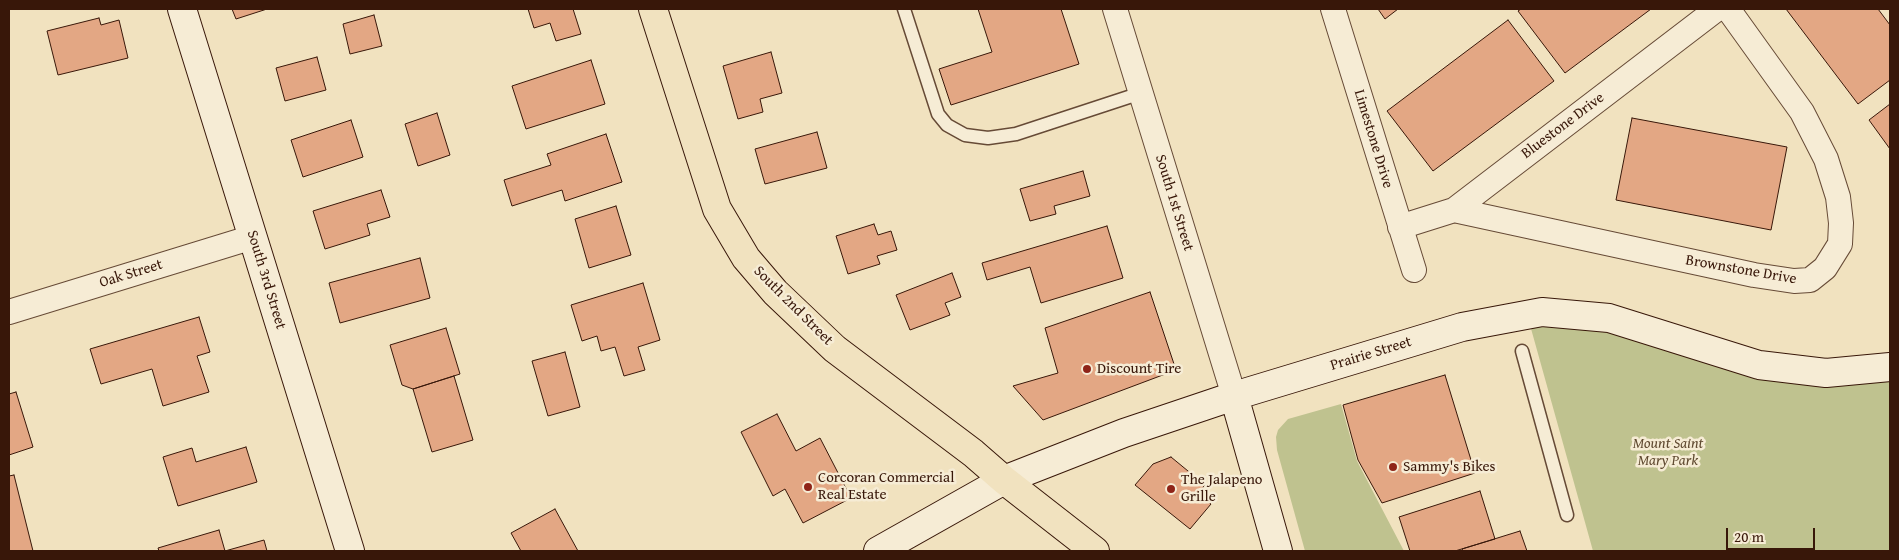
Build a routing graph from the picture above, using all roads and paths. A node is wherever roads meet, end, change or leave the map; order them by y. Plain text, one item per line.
1 (182, 9) edge
2 (904, 9) edge
3 (1115, 9) edge
4 (1333, 9) edge
5 (1717, 9) edge
6 (1728, 9) edge
7 (657, 12) edge
8 (1141, 93) junction
9 (1454, 210) junction
10 (1400, 227) junction
11 (253, 237) junction
12 (1414, 270) dead end
13 (9, 312) edge
14 (1522, 351) dead end
15 (1890, 367) edge
16 (1234, 396) junction
17 (1004, 480) junction
18 (1566, 515) dead end
19 (350, 551) edge
20 (878, 551) edge
21 (1095, 551) edge
22 (1278, 551) edge

1 - 11 street, South 3rd Street
2 - 8 lane
3 - 8 street, South 1st Street
4 - 10 street, Limestone Drive
5 - 9 street, Bluestone Drive
6 - 9 street, Brownstone Drive
7 - 17 main road, South 2nd Street
8 - 16 street, South 1st Street
9 - 10 street, Bluestone Drive
10 - 12 street, Limestone Drive
11 - 13 street, Oak Street
11 - 19 street, South 3rd Street
14 - 18 lane
15 - 16 street, Prairie Street
16 - 17 street, Prairie Street
16 - 22 street
17 - 20 street, Prairie Street
17 - 21 main road, South 2nd Street

